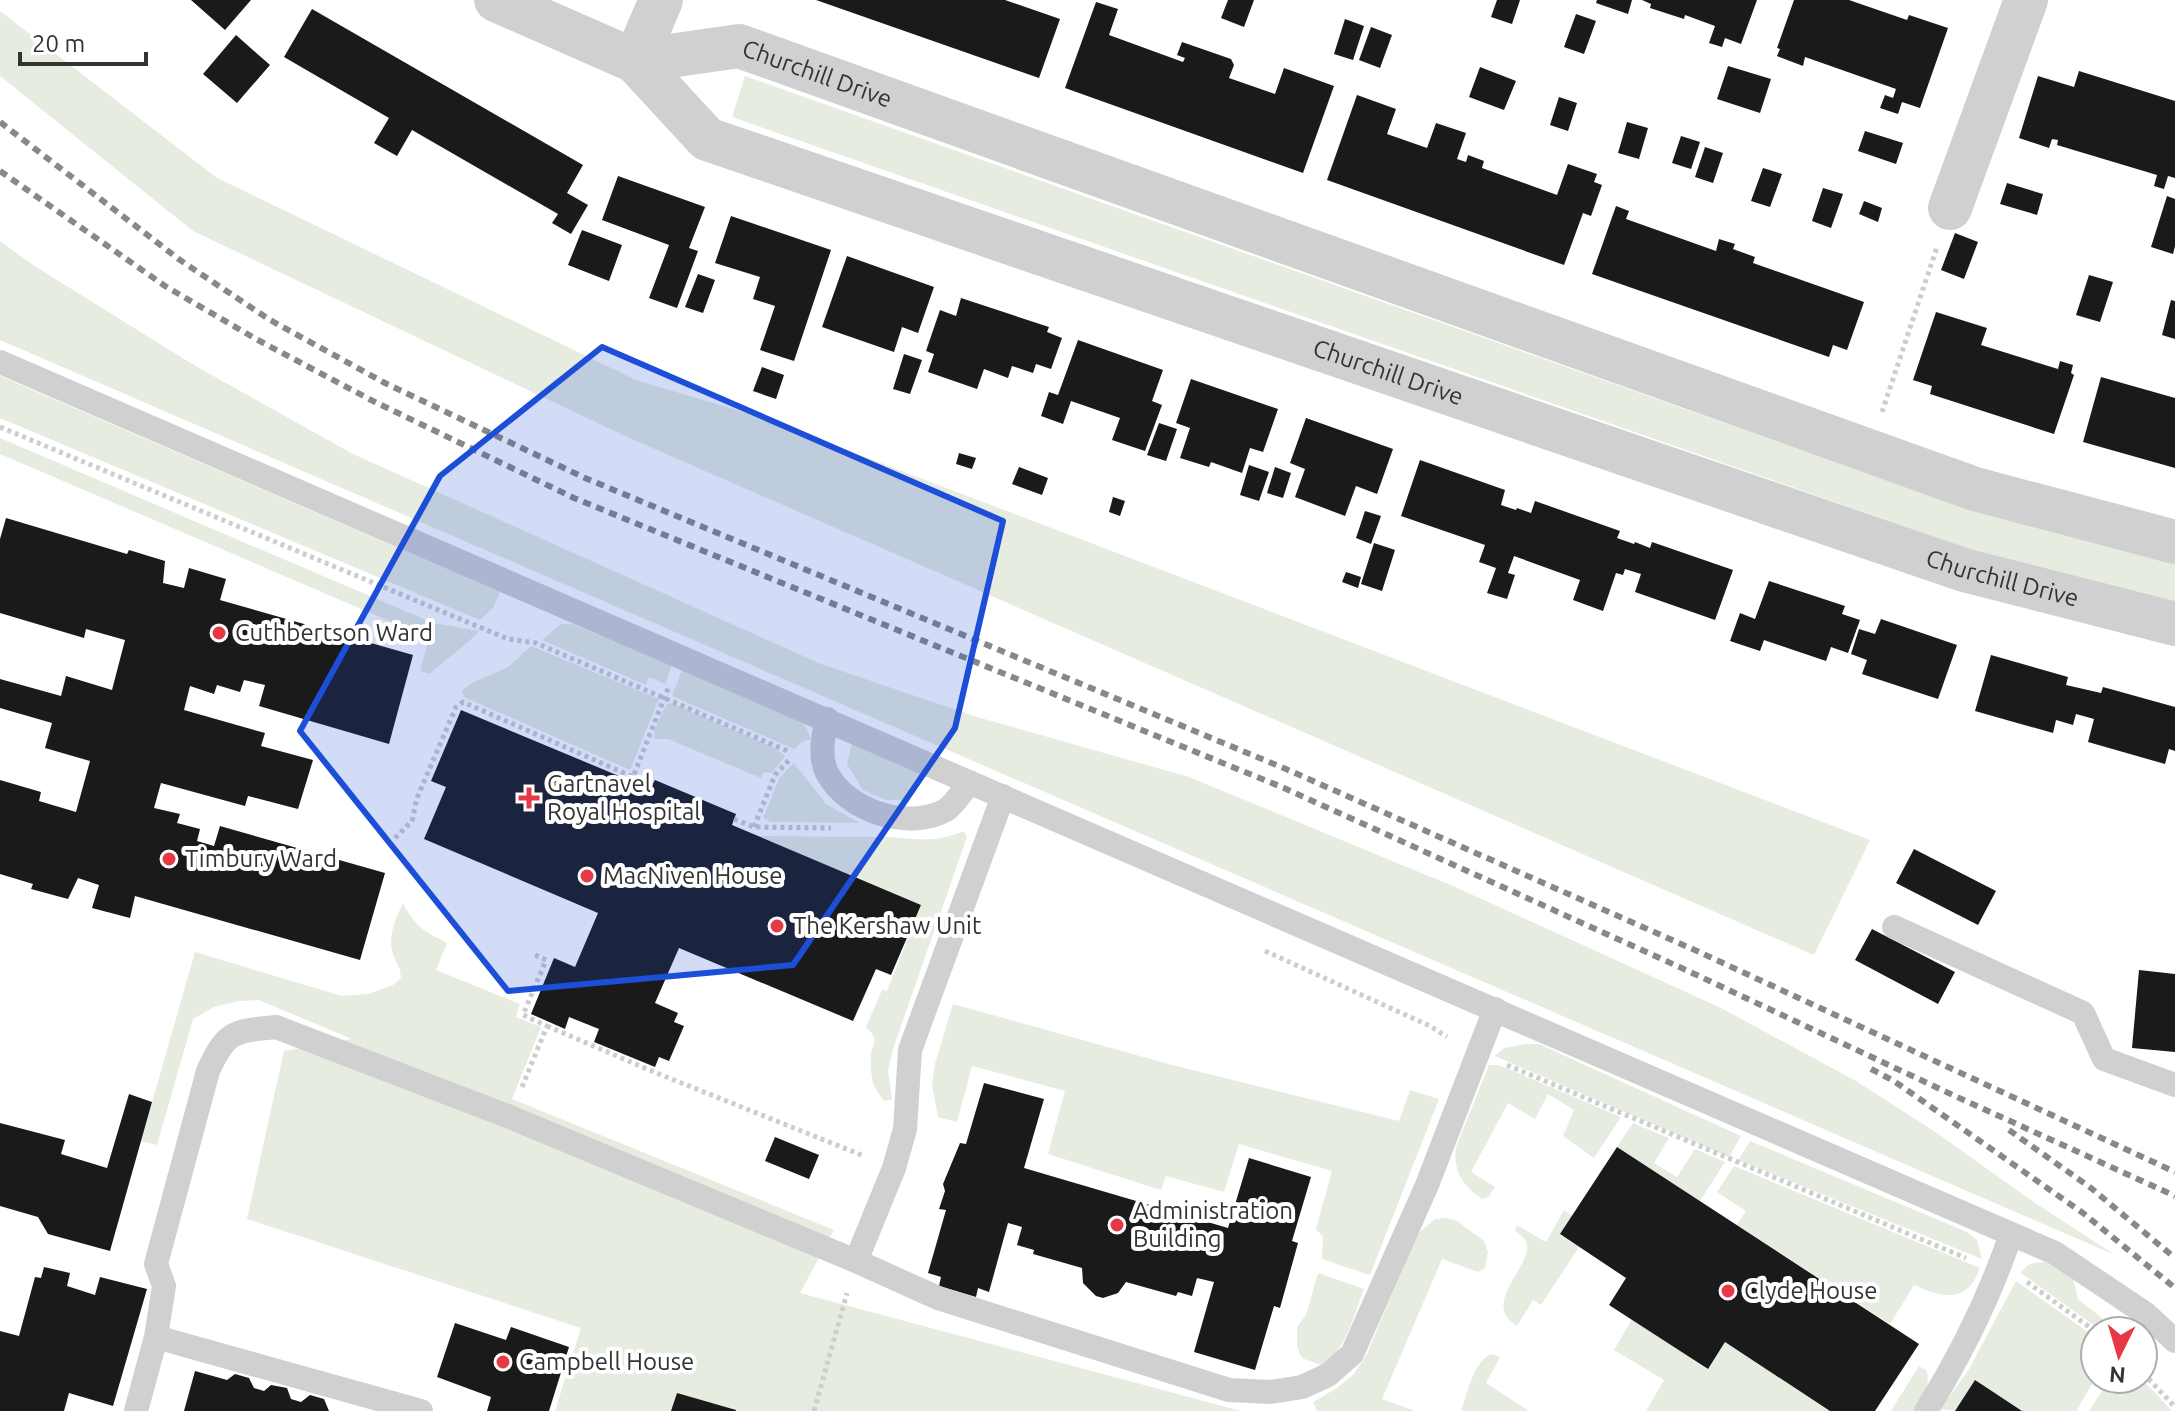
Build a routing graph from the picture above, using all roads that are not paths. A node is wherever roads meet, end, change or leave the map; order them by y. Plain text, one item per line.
1 (496, 0) edge
2 (661, 0) edge
3 (2026, 0) edge
4 (635, 61) junction
5 (1950, 208) road end
6 (0, 362) edge
7 (2175, 542) edge
8 (2175, 624) edge
9 (827, 719) junction
10 (970, 782) junction
11 (1003, 796) junction
12 (1894, 927) dead end
13 (1495, 1009) junction
14 (2175, 1085) edge
15 (2011, 1234) junction
16 (856, 1261) junction
17 (156, 1337) junction
18 (2175, 1341) edge
19 (136, 1411) edge
20 (421, 1411) edge
21 (1926, 1411) edge

1 - 4 street, Churchill Drive
2 - 4 street
3 - 5 street
4 - 7 street, Churchill Drive
4 - 8 street, Churchill Drive
6 - 9 lane
9 - 10 lane
9 - 10 lane
10 - 11 lane
11 - 13 lane
11 - 16 lane
12 - 14 lane
13 - 15 lane
13 - 16 lane
15 - 18 lane
15 - 21 lane
16 - 17 lane
17 - 19 lane
17 - 20 lane

